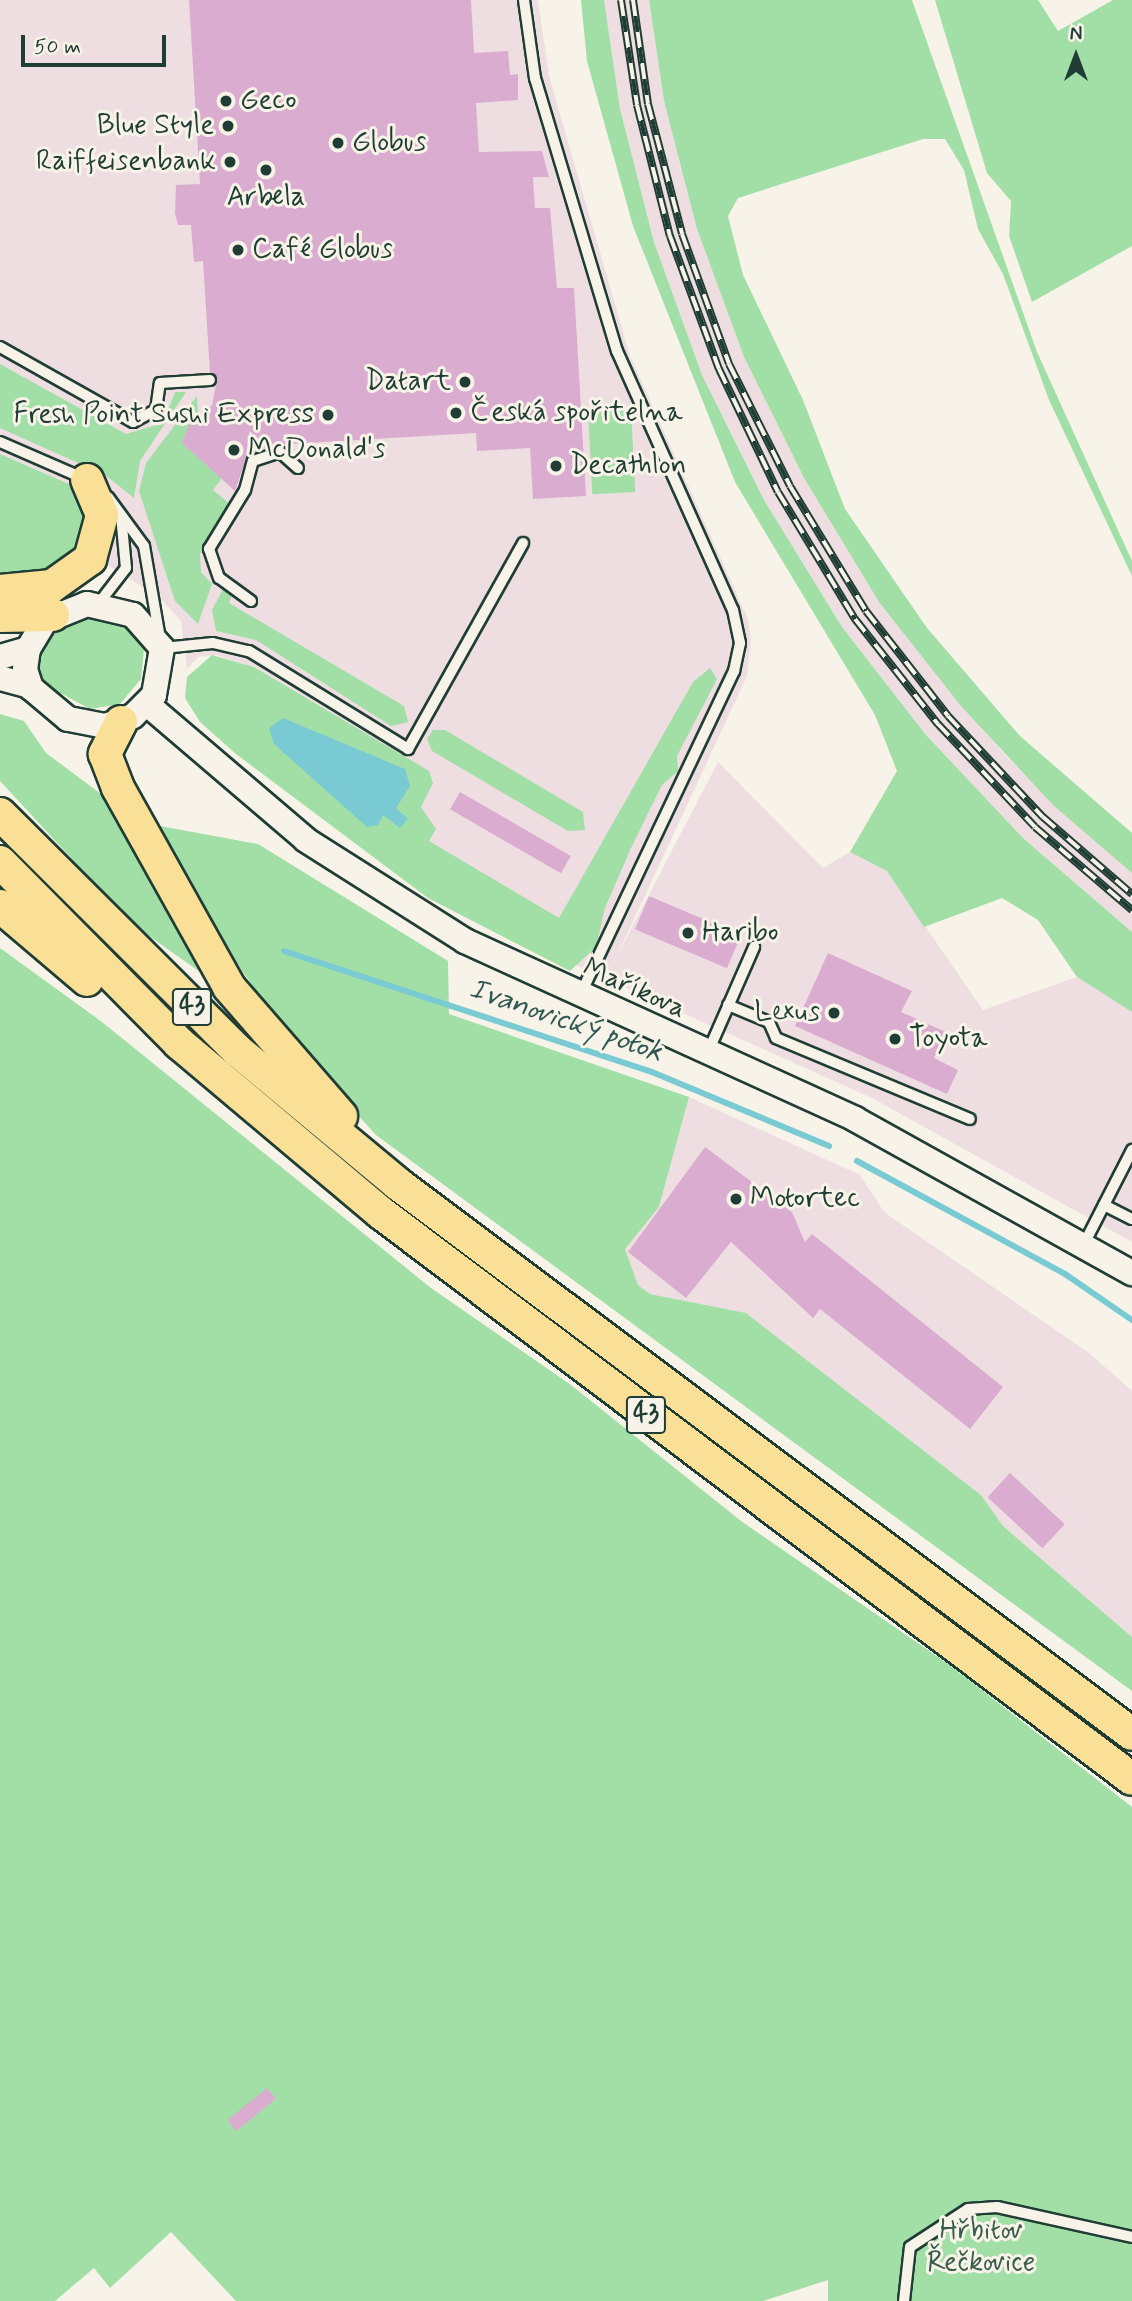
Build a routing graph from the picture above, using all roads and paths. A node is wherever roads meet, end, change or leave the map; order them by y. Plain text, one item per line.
1 (524, 0) edge
2 (2, 349) edge
3 (210, 380) dead end
4 (0, 442) edge
5 (298, 468) dead end
6 (87, 480) junction
7 (120, 511) junction
8 (523, 544) dead end
9 (0, 591) edge
10 (251, 601) dead end
11 (99, 603) junction
12 (53, 615) junction
13 (0, 616) edge
14 (161, 644) junction
15 (28, 649) junction
16 (0, 657) edge
17 (0, 678) edge
18 (29, 686) junction
19 (147, 704) junction
20 (121, 722) junction
21 (0, 814) edge
22 (0, 862) edge
23 (0, 906) edge
24 (754, 947) dead end
25 (579, 997) junction
26 (728, 1005) junction
27 (179, 1044) junction
28 (708, 1054) junction
29 (970, 1119) dead end
30 (1132, 1150) edge
31 (398, 1184) junction
32 (1104, 1206) junction
33 (1132, 1219) edge
34 (1084, 1244) junction
35 (1132, 1273) edge
36 (1132, 1734) edge
37 (1132, 1779) edge
38 (1132, 2237) edge
39 (904, 2301) edge

1 - 25 lane
2 - 3 lane
4 - 6 lane
5 - 10 lane
6 - 7 lane
6 - 9 highway
7 - 11 lane
7 - 14 lane
8 - 14 lane
11 - 12 street
11 - 14 street
12 - 13 highway
12 - 15 street
14 - 19 street
15 - 16 street
15 - 18 street
17 - 18 street
18 - 20 street
19 - 20 street
19 - 25 street, Maříkova
20 - 31 highway
21 - 31 highway, 43
22 - 27 highway, 43
23 - 27 highway
24 - 26 lane
25 - 28 street, Maříkova
26 - 28 lane
26 - 29 lane
27 - 37 highway, 43
28 - 34 street, Maříkova
30 - 32 lane
31 - 36 highway, 43
32 - 33 lane
32 - 34 lane
34 - 35 street, Maříkova
38 - 39 lane

